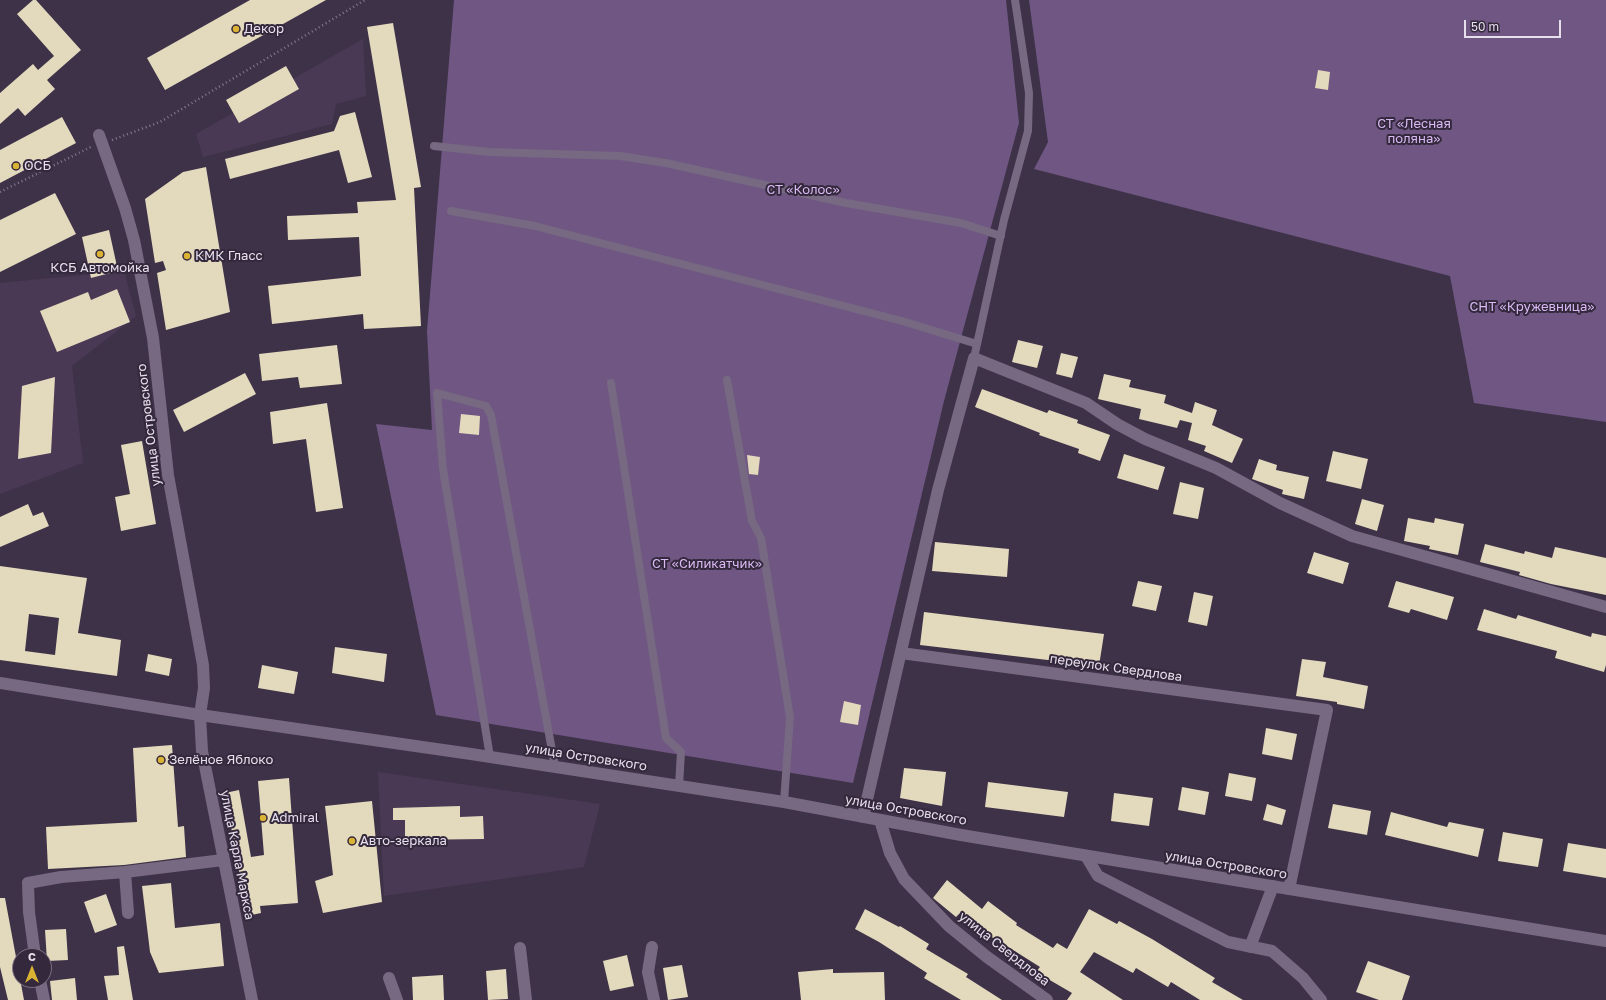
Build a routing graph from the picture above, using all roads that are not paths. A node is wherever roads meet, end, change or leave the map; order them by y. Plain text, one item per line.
1 (1015, 0) edge
2 (101, 140) road end
3 (434, 146) dead end
4 (451, 211) dead end
5 (1001, 236) junction
6 (977, 344) junction
7 (974, 358) junction
8 (727, 380) dead end
9 (611, 383) dead end
10 (1606, 607) edge
11 (901, 653) junction
12 (0, 683) edge
13 (200, 715) junction
14 (490, 757) junction
15 (555, 767) junction
16 (679, 786) junction
17 (784, 802) junction
18 (863, 817) junction
19 (880, 820) junction
20 (1086, 856) junction
21 (223, 860) junction
22 (125, 872) junction
23 (1273, 886) junction
24 (1289, 889) junction
25 (128, 914) dead end
26 (1606, 941) edge
27 (652, 947) dead end
28 (1250, 947) junction
29 (34, 948) edge
30 (520, 948) dead end
31 (389, 978) dead end
32 (42, 988) edge
33 (44, 1000) edge
34 (252, 1000) edge
35 (397, 1000) edge
36 (526, 1000) edge
37 (654, 1000) edge
38 (1048, 1000) edge
39 (1321, 1000) edge

1 - 5 lane
2 - 13 street, улица Островского
3 - 5 lane
4 - 6 lane
5 - 6 lane
6 - 7 lane
7 - 10 street
7 - 11 street
8 - 17 lane
9 - 16 lane
11 - 18 street
11 - 24 street, переулок Свердлова
12 - 13 street, улица Островского
13 - 14 street, улица Островского
13 - 21 street, улица Карла Маркса
14 - 15 street, улица Островского
14 - 15 lane
15 - 16 street, улица Островского
16 - 17 street, улица Островского
17 - 18 street, улица Островского
18 - 19 street, улица Островского
19 - 20 street, улица Островского
19 - 38 street, улица Свердлова
20 - 23 street, улица Островского
20 - 28 street
21 - 22 street
21 - 34 street, улица Карла Маркса
22 - 25 street
22 - 29 street
23 - 24 street, улица Островского
23 - 28 street
24 - 26 street, улица Островского
27 - 37 street
28 - 39 street
30 - 36 street
31 - 35 street
32 - 33 street

